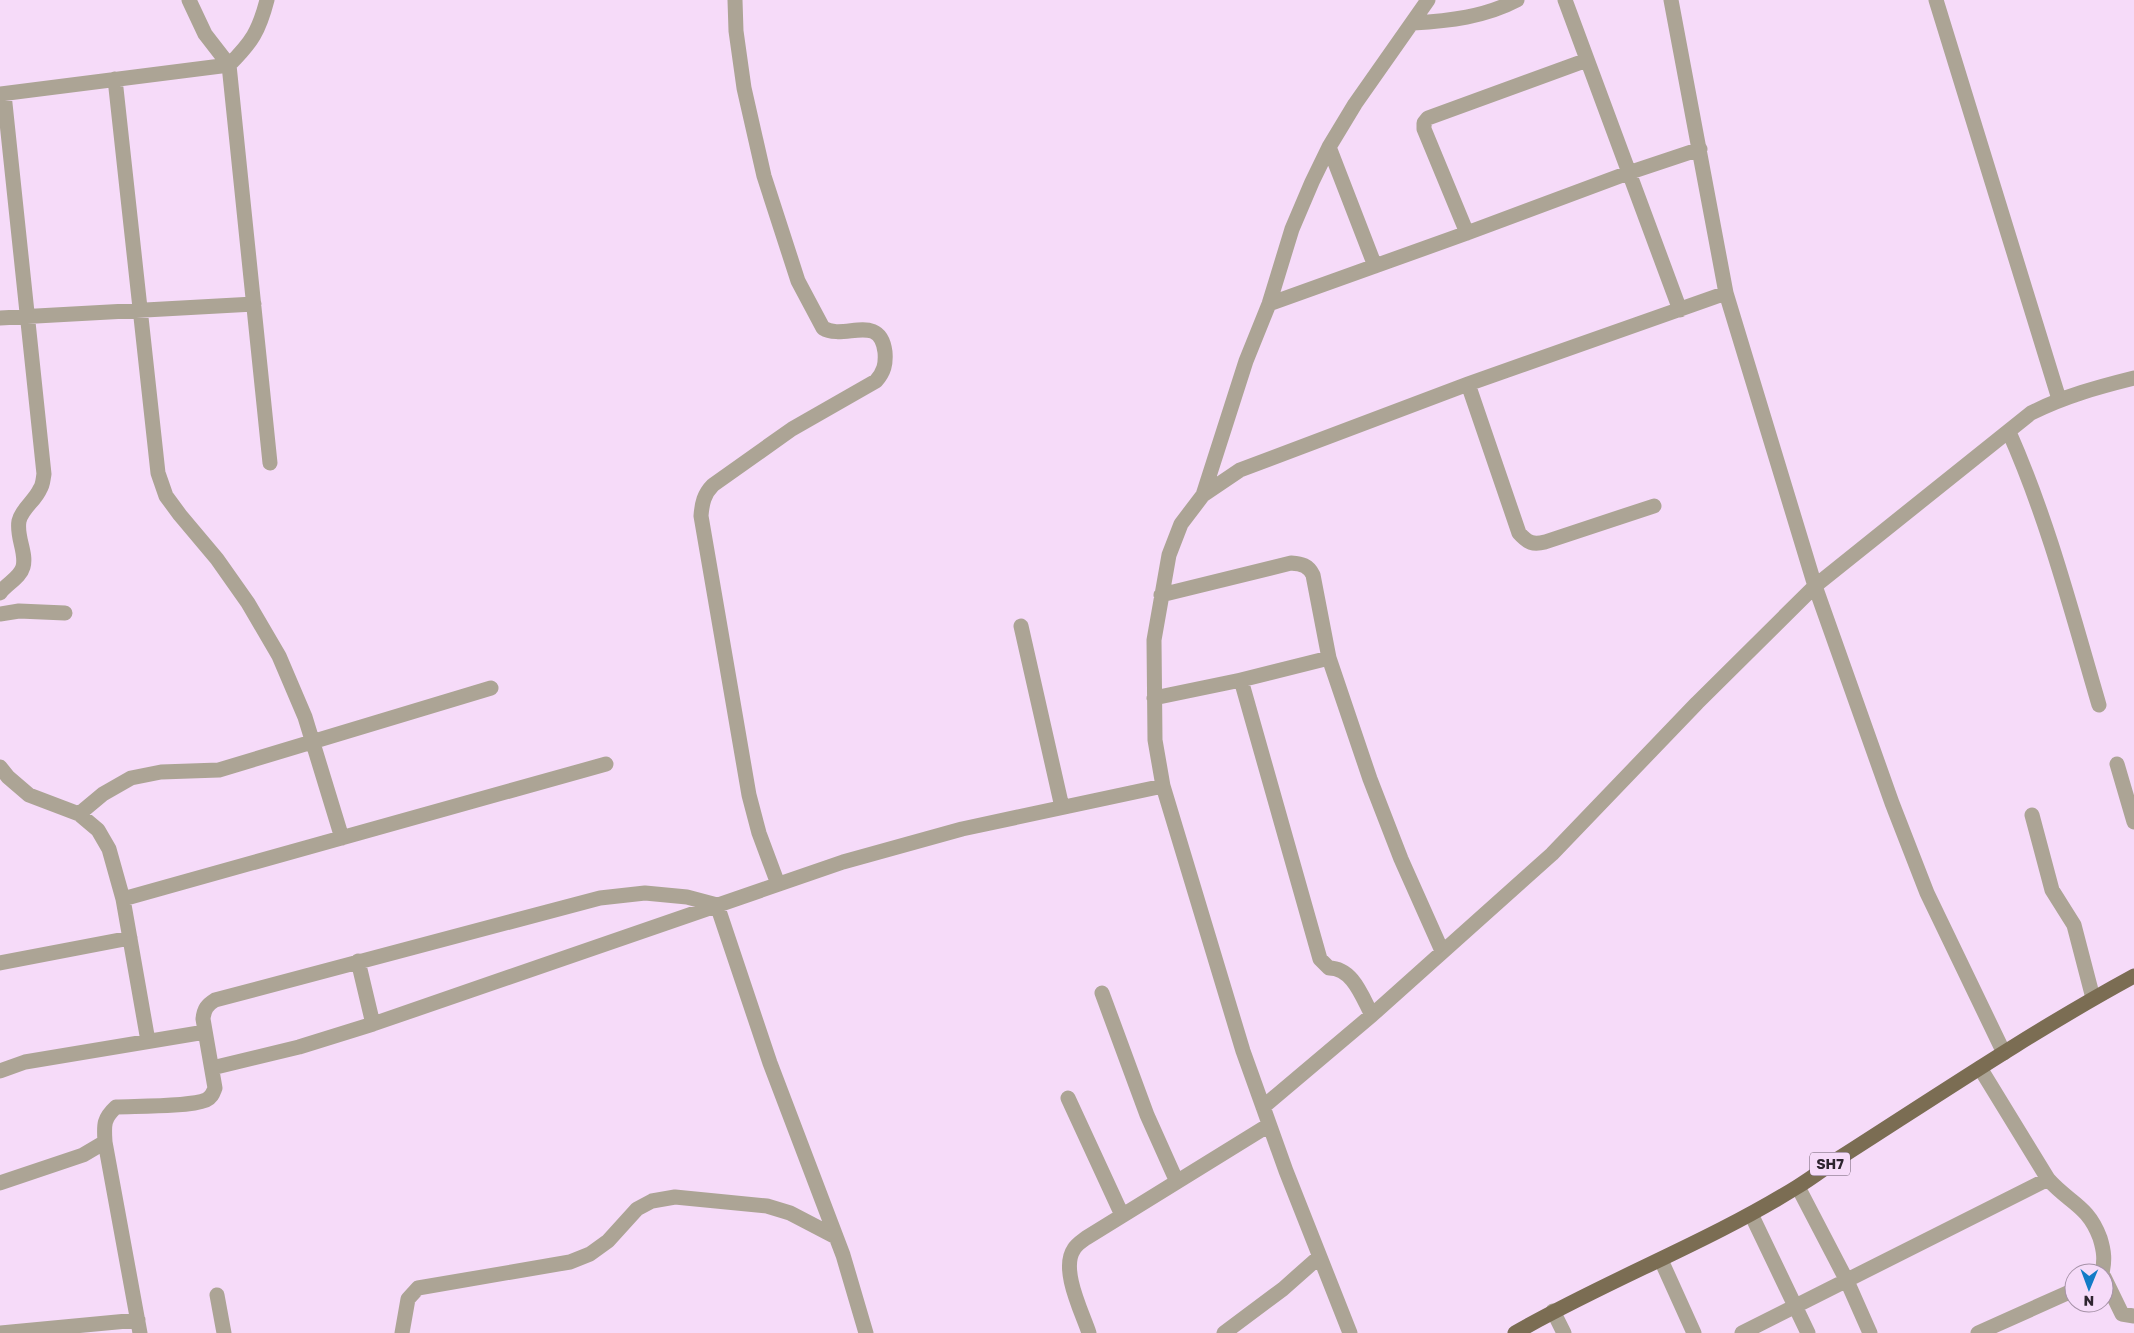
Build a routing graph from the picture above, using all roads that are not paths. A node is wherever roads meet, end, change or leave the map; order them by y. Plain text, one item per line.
1 (189, 0) edge
2 (267, 0) edge
3 (735, 0) edge
4 (1428, 0) edge
5 (1517, 0) edge
6 (1565, 0) edge
7 (1671, 0) edge
8 (1936, 0) edge
9 (1413, 23) junction
10 (1587, 60) junction
11 (230, 65) junction
12 (115, 80) junction
13 (2, 94) edge
14 (1329, 147) junction
15 (1700, 148) junction
16 (1628, 173) junction
17 (1467, 233) junction
18 (1375, 266) junction
19 (1726, 294) junction
20 (254, 304) junction
21 (1269, 304) junction
22 (140, 310) junction
23 (1680, 310) junction
24 (26, 316) junction
25 (0, 318) edge
26 (2134, 378) edge
27 (1468, 384) junction
28 (2059, 399) junction
29 (2009, 432) junction
30 (270, 463) dead end
31 (1203, 495) junction
32 (1654, 506) dead end
33 (1815, 586) junction
34 (0, 593) edge
35 (1161, 595) junction
36 (65, 613) dead end
37 (0, 614) edge
38 (1020, 626) dead end
39 (1329, 658) junction
40 (1241, 680) junction
41 (491, 688) dead end
42 (1154, 698) junction
43 (2099, 705) dead end
44 (312, 742) junction
45 (606, 764) dead end
46 (2117, 764) dead end
47 (0, 766) edge
48 (1163, 786) junction
49 (1062, 807) junction
50 (79, 814) junction
51 (2032, 815) dead end
52 (2134, 822) edge
53 (342, 838) junction
54 (778, 884) junction
55 (123, 900) junction
56 (716, 905) junction
57 (130, 938) junction
58 (1442, 951) junction
59 (358, 961) junction
60 (0, 963) edge
61 (2134, 976) edge
62 (1102, 993) dead end
63 (2093, 998) junction
64 (1372, 1015) junction
65 (373, 1024) junction
66 (206, 1032) junction
67 (148, 1041) junction
68 (2004, 1053) junction
69 (212, 1068) junction
70 (1980, 1068) junction
71 (0, 1071) edge
72 (1068, 1098) dead end
73 (1263, 1107) junction
74 (1269, 1125) junction
75 (105, 1142) junction
76 (2048, 1179) junction
77 (1177, 1182) junction
78 (0, 1183) edge
79 (1798, 1187) junction
80 (1751, 1214) junction
81 (1122, 1215) junction
82 (836, 1237) junction
83 (1319, 1257) junction
84 (1661, 1260) junction
85 (2105, 1263) edge
86 (1847, 1281) junction
87 (2064, 1294) edge
88 (217, 1295) dead end
89 (2114, 1298) edge
90 (1795, 1306) junction
91 (1553, 1311) junction
92 (2134, 1316) edge
93 (139, 1326) edge
94 (0, 1333) edge
95 (224, 1333) edge
96 (402, 1333) edge
97 (866, 1333) edge
98 (1089, 1333) edge
99 (1224, 1333) edge
100 (1350, 1333) edge
101 (1515, 1333) edge
102 (1564, 1333) edge
103 (1694, 1333) edge
104 (1742, 1333) edge
105 (1808, 1333) edge
106 (1870, 1333) edge
107 (1978, 1333) edge

1 - 11 street
2 - 11 street
3 - 54 street
4 - 9 street
5 - 9 street
6 - 10 street
7 - 15 street
8 - 28 street
9 - 14 street
10 - 16 street
10 - 17 street
11 - 12 street
11 - 20 street
12 - 13 street
12 - 22 street
13 - 24 street
14 - 18 street
14 - 21 street
15 - 16 street
15 - 19 street
16 - 17 street
16 - 23 street
17 - 18 street
18 - 21 street
19 - 23 street
19 - 33 street
20 - 22 street
20 - 30 street
21 - 31 street
22 - 24 street
22 - 44 street
23 - 27 street
24 - 25 street
24 - 34 street
26 - 28 street
27 - 31 street
27 - 32 street
28 - 29 street
29 - 33 street
29 - 43 street
31 - 35 street
33 - 58 street
33 - 68 street
35 - 39 street
35 - 42 street
36 - 37 street
38 - 49 street
39 - 40 street
39 - 58 street
40 - 42 street
40 - 64 street
41 - 44 street
42 - 48 street
44 - 50 street
44 - 53 street
45 - 53 street
46 - 52 street
47 - 50 street
48 - 49 street
48 - 73 street
49 - 54 street
50 - 55 street
51 - 63 street
53 - 55 street
54 - 56 street
55 - 57 street
56 - 59 street
56 - 65 street
56 - 82 street
57 - 60 street
57 - 67 street
58 - 64 street
59 - 65 street
59 - 66 street
61 - 63 main road, SH7
62 - 77 street
63 - 68 main road, SH7
64 - 73 street
65 - 69 street
66 - 67 street
66 - 69 street
67 - 71 street
68 - 70 main road, SH7
69 - 75 street
70 - 76 street
70 - 79 main road, SH7
72 - 81 street
73 - 74 street
74 - 77 street
74 - 83 street
75 - 78 street
75 - 93 street
76 - 85 street
76 - 86 street
77 - 81 street
79 - 80 main road, SH7
79 - 86 street
80 - 84 main road, SH7
80 - 90 street
81 - 98 street
82 - 96 street
82 - 97 street
83 - 99 street
83 - 100 street
84 - 91 main road, SH7
84 - 103 street
86 - 90 street
86 - 106 street
87 - 107 street
88 - 95 street
89 - 92 street
90 - 104 street
90 - 105 street
91 - 101 main road, SH7
91 - 102 street
93 - 94 street

